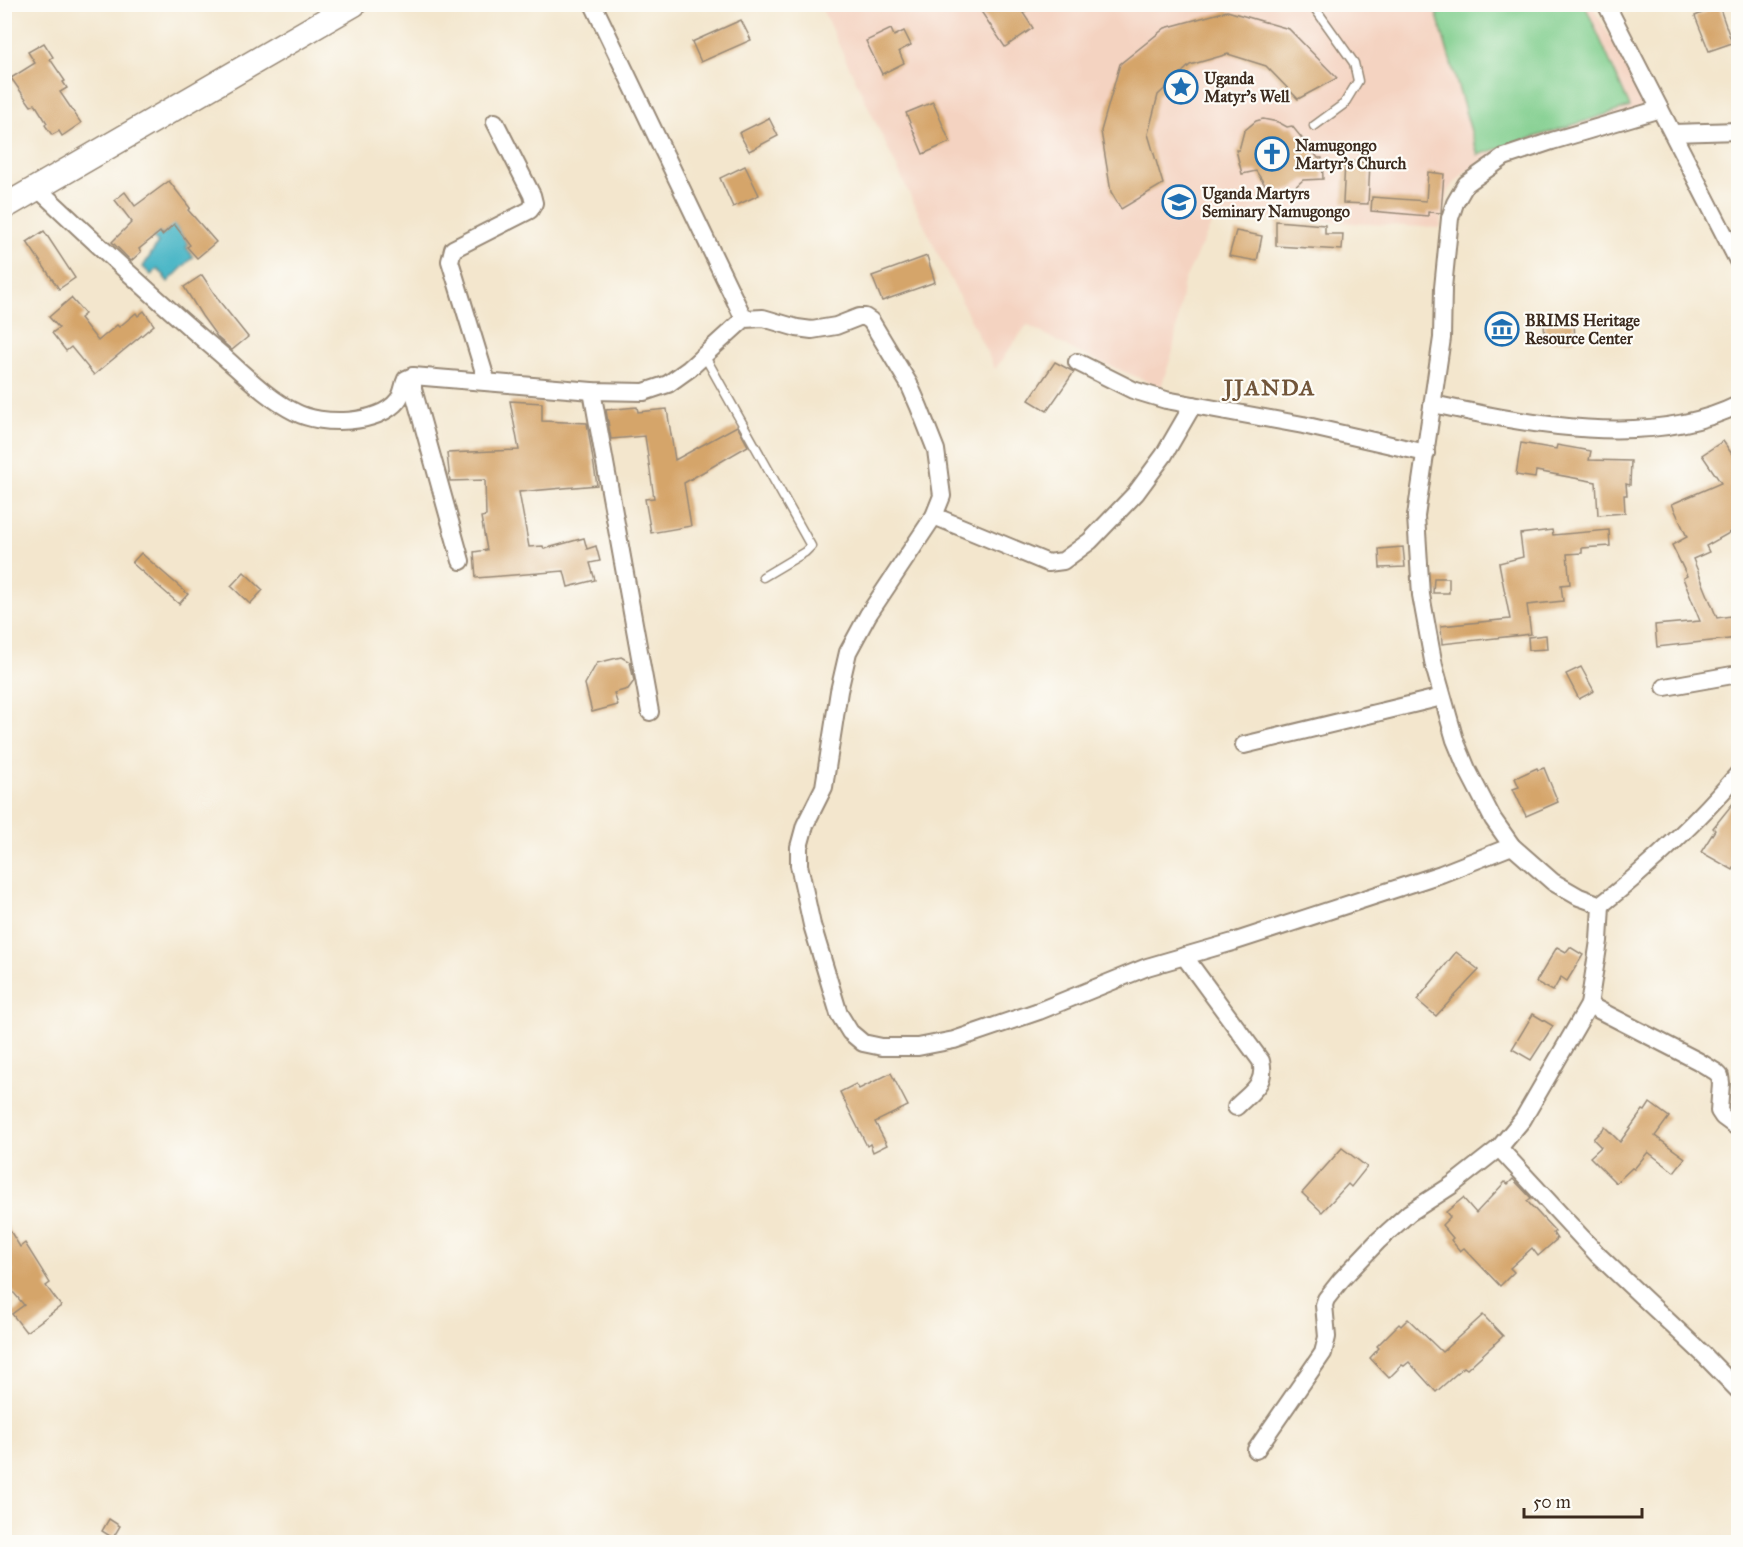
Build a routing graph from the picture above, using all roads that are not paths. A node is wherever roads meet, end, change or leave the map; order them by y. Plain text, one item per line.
1 (354, 4) edge
2 (593, 4) edge
3 (1312, 4) edge
4 (1606, 4) edge
5 (1660, 109) junction
6 (495, 122) dead end
7 (1314, 126) dead end
8 (1738, 131) edge
9 (1673, 133) junction
10 (36, 188) junction
11 (4, 207) edge
12 (1738, 261) edge
13 (744, 319) junction
14 (704, 355) junction
15 (1077, 362) dead end
16 (413, 376) junction
17 (487, 382) junction
18 (591, 391) junction
19 (1433, 404) junction
20 (1193, 405) junction
21 (1738, 405) edge
22 (1426, 453) junction
23 (934, 516) junction
24 (460, 561) dead end
25 (763, 577) dead end
26 (1738, 674) edge
27 (1665, 687) dead end
28 (1442, 697) junction
29 (650, 712) dead end
30 (1244, 745) dead end
31 (1738, 774) edge
32 (1512, 846) junction
33 (1601, 904) junction
34 (1184, 956) junction
35 (1589, 1005) junction
36 (1236, 1107) dead end
37 (1738, 1128) edge
38 (1499, 1148) junction
39 (1738, 1390) edge
40 (1256, 1450) dead end

1 - 10 main road
2 - 13 street
3 - 7 lane
4 - 5 street
5 - 9 street
5 - 19 street
6 - 17 street
8 - 9 street
9 - 12 street
10 - 11 main road
10 - 16 street
13 - 14 street
13 - 23 street
14 - 18 street
14 - 25 lane
15 - 20 street
16 - 17 street
16 - 24 street
17 - 18 street
18 - 29 street
19 - 21 street
19 - 22 street
20 - 22 street
20 - 23 street
22 - 28 street
23 - 34 street
26 - 27 street
28 - 30 street
28 - 32 street
31 - 33 street
32 - 33 street
32 - 34 street
33 - 35 street
34 - 36 street
35 - 37 street
35 - 38 street
38 - 39 street
38 - 40 street

